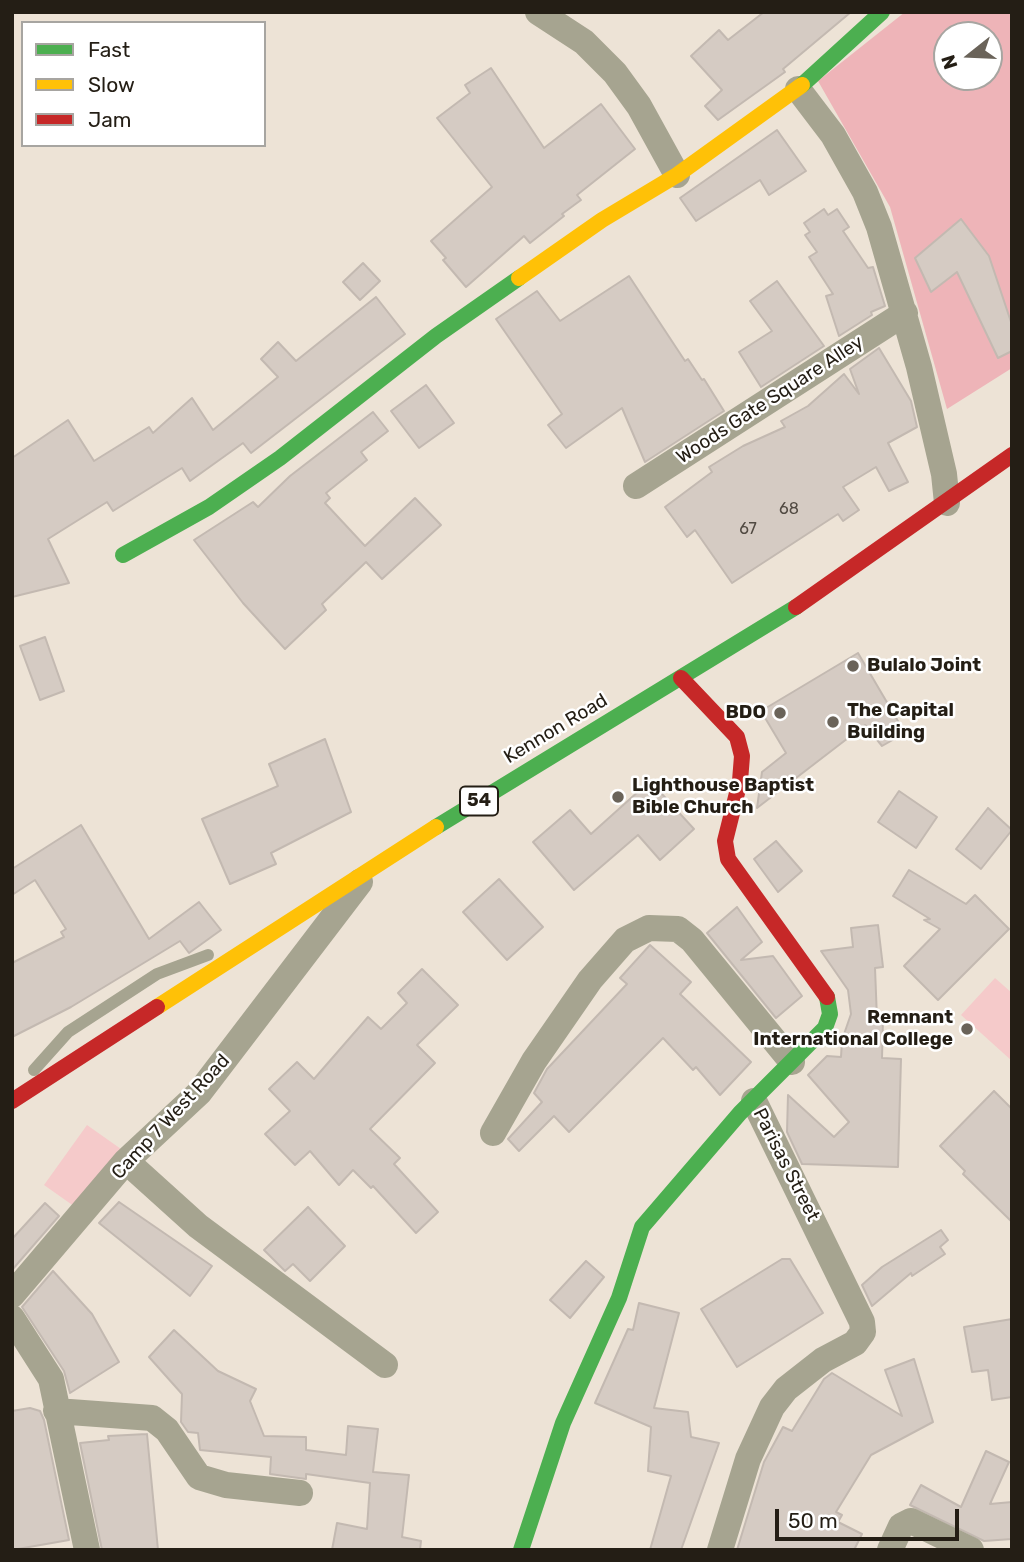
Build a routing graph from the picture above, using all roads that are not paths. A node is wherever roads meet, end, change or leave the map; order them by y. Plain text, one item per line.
1 (538, 12) edge
2 (880, 13) edge
3 (798, 89) junction
4 (677, 175) junction
5 (905, 313) junction
6 (1012, 455) edge
7 (636, 486) dead end
8 (952, 489) junction
9 (122, 555) dead end
10 (681, 678) junction
11 (372, 866) junction
12 (241, 952) junction
13 (792, 1062) junction
14 (32, 1088) junction
15 (12, 1101) edge
16 (754, 1101) junction
17 (493, 1133) dead end
18 (126, 1161) junction
19 (12, 1295) edge
20 (12, 1318) edge
21 (385, 1365) dead end
22 (56, 1411) junction
23 (300, 1493) dead end
24 (87, 1550) edge
25 (521, 1550) edge
26 (720, 1550) edge
27 (890, 1550) edge
28 (971, 1550) edge

1 - 4 street
2 - 3 main road
3 - 4 main road
3 - 5 street
4 - 9 main road
5 - 7 street, Woods Gate Square Alley
5 - 8 street
6 - 8 main road, Kennon Road / 54
8 - 10 main road, Kennon Road / 54
10 - 11 main road, Kennon Road / 54
10 - 13 main road, Parisas Street
11 - 12 main road, Kennon Road / 54
11 - 18 street, Camp 7 West Road
12 - 14 main road, Kennon Road / 54
12 - 14 lane
13 - 16 main road, Parisas Street
13 - 17 street
14 - 15 main road, Kennon Road / 54
16 - 25 main road
16 - 26 street, Parisas Street
18 - 19 street, Camp 7 West Road
18 - 21 street
20 - 22 street
22 - 23 street
22 - 24 street
27 - 28 street

